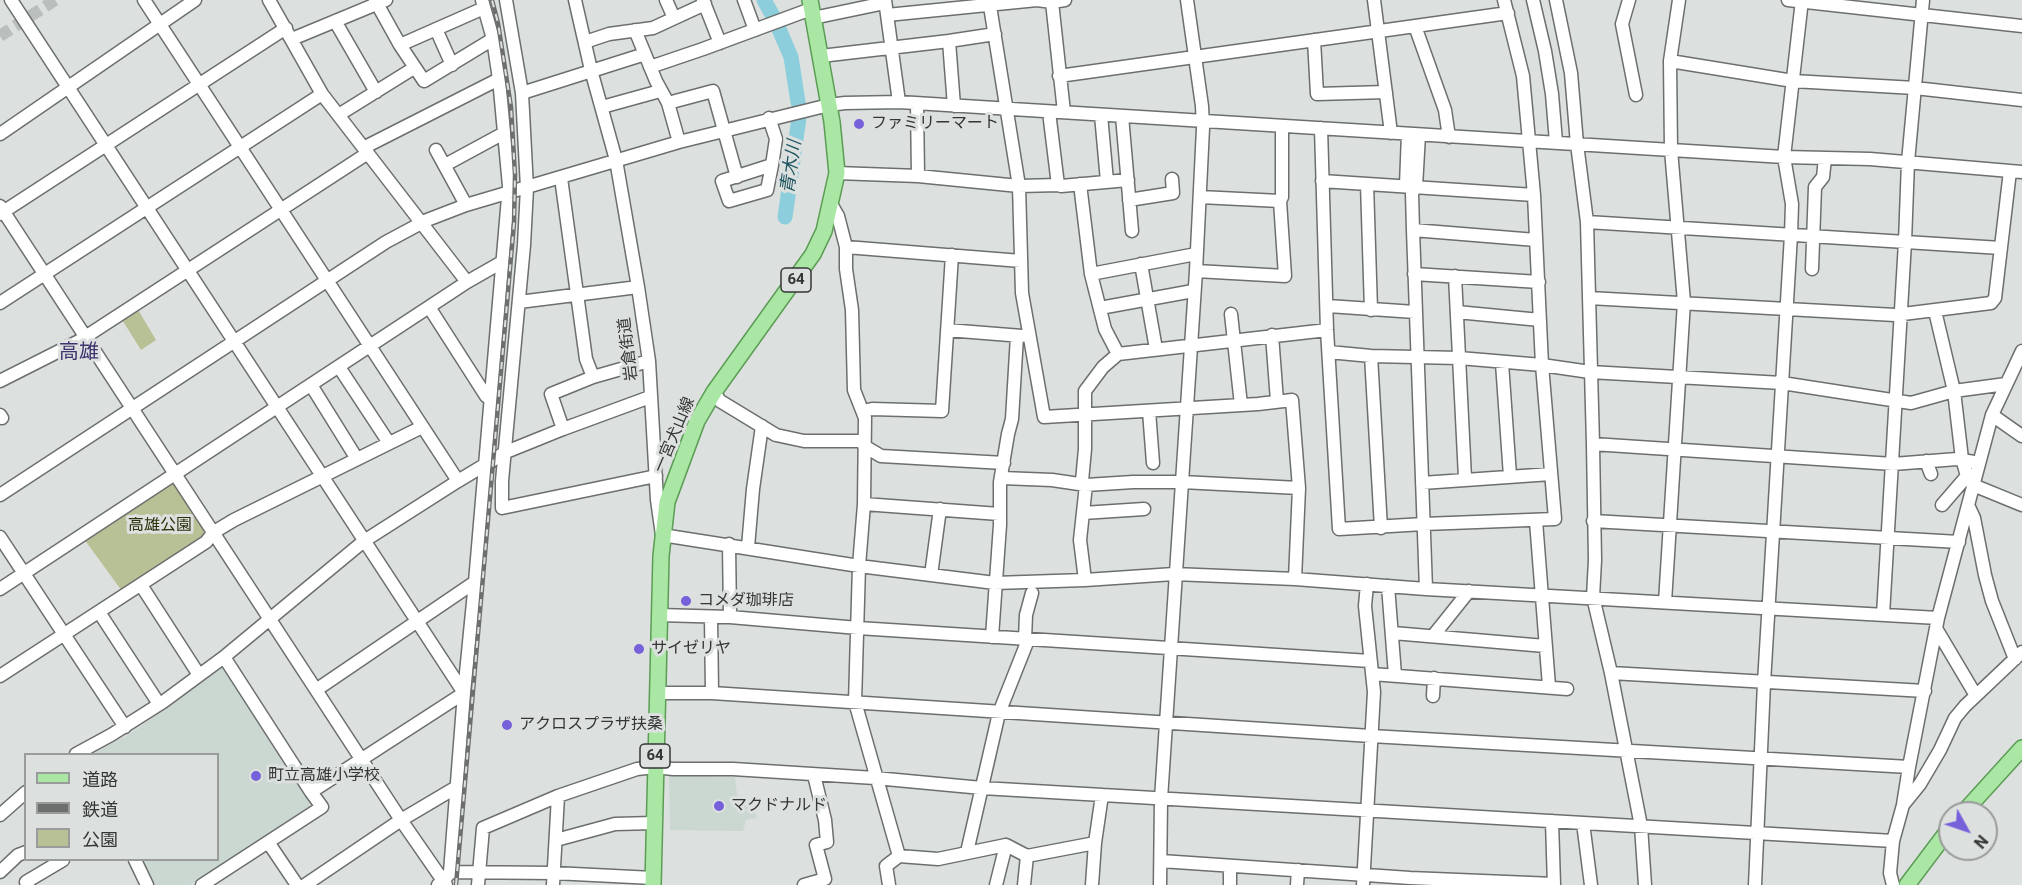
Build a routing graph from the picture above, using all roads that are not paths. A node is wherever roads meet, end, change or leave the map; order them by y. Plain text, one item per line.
1 (11, 0) edge
2 (144, 0) edge
3 (195, 0) edge
4 (269, 0) edge
5 (506, 0) edge
6 (575, 0) edge
7 (666, 0) edge
8 (744, 0) edge
9 (1037, 0) edge
10 (1065, 0) edge
11 (1187, 0) edge
12 (1374, 0) edge
13 (1504, 0) edge
14 (1533, 0) edge
15 (1556, 0) edge
16 (1629, 0) edge
17 (1679, 0) edge
18 (1788, 0) edge
19 (1923, 0) edge
20 (379, 1) edge
21 (1802, 1) edge
22 (704, 2) edge
23 (1052, 2) junction
24 (990, 3) edge
25 (483, 4) edge
26 (885, 6) edge
27 (812, 9) edge
28 (1508, 13) junction
29 (1921, 16) junction
30 (674, 18) junction
31 (335, 21) junction
32 (159, 24) junction
33 (1415, 26) junction
34 (2022, 26) edge
35 (436, 29) junction
36 (635, 30) junction
37 (754, 30) junction
38 (1378, 31) junction
39 (289, 33) junction
40 (995, 34) junction
41 (493, 39) junction
42 (1314, 40) junction
43 (948, 41) junction
44 (585, 42) junction
45 (720, 43) junction
46 (400, 45) junction
47 (1566, 45) junction
48 (892, 46) junction
49 (1545, 51) junction
50 (645, 54) junction
51 (821, 56) junction
52 (1194, 57) junction
53 (1670, 61) junction
54 (452, 65) junction
55 (650, 66) junction
56 (414, 68) junction
57 (591, 70) junction
58 (1059, 76) junction
59 (499, 79) junction
60 (1793, 81) junction
61 (199, 84) junction
62 (68, 87) junction
63 (1915, 88) junction
64 (660, 91) junction
65 (376, 92) junction
66 (1386, 92) junction
67 (522, 93) junction
68 (322, 94) junction
69 (1636, 95) dead end
70 (2022, 100) edge
71 (899, 102) junction
72 (668, 104) junction
73 (917, 104) junction
74 (829, 105) junction
75 (954, 106) junction
76 (602, 107) junction
77 (1006, 109) junction
78 (1049, 112) junction
79 (1064, 112) junction
80 (340, 114) junction
81 (1101, 115) junction
82 (1122, 116) junction
83 (769, 118) junction
84 (1202, 121) junction
85 (1282, 126) junction
86 (1321, 128) junction
87 (723, 129) junction
88 (504, 133) junction
89 (1391, 133) junction
90 (0, 134) edge
91 (1413, 134) junction
92 (1449, 137) junction
93 (679, 142) junction
94 (1529, 142) junction
95 (1556, 142) junction
96 (1577, 144) junction
97 (106, 145) junction
98 (240, 147) junction
99 (367, 150) junction
100 (436, 150) dead end
101 (1671, 150) junction
102 (1784, 157) junction
103 (1825, 158) junction
104 (616, 160) junction
105 (1908, 162) junction
106 (445, 165) junction
107 (772, 165) junction
108 (2016, 171) edge
109 (837, 173) junction
110 (918, 176) junction
111 (737, 177) junction
112 (561, 178) junction
113 (1172, 179) dead end
114 (1128, 180) junction
115 (1322, 181) junction
116 (1107, 182) junction
117 (1058, 184) junction
118 (1080, 184) junction
119 (1367, 184) junction
120 (1019, 186) junction
121 (1411, 186) junction
122 (527, 188) junction
123 (507, 194) junction
124 (1534, 195) junction
125 (1200, 197) junction
126 (1129, 200) junction
127 (1280, 201) junction
128 (831, 204) junction
129 (466, 205) junction
130 (146, 208) junction
131 (281, 210) junction
132 (1, 211) edge
133 (422, 222) junction
134 (1587, 222) junction
135 (1677, 227) junction
136 (1413, 230) junction
137 (1132, 231) dead end
138 (1791, 235) junction
139 (1814, 236) junction
140 (1536, 240) junction
141 (1905, 242) junction
142 (846, 246) junction
143 (2001, 248) junction
144 (1196, 254) junction
145 (952, 255) junction
146 (1021, 261) junction
147 (502, 262) junction
148 (1141, 264) junction
149 (1812, 269) dead end
150 (187, 270) junction
151 (1196, 271) junction
152 (44, 274) junction
153 (1091, 274) junction
154 (1414, 274) junction
155 (1455, 276) junction
156 (328, 280) junction
157 (467, 282) junction
158 (1539, 282) junction
159 (638, 287) junction
160 (1193, 291) junction
161 (578, 294) junction
162 (1589, 298) junction
163 (1147, 300) junction
164 (519, 302) junction
165 (1684, 302) junction
166 (0, 303) edge
167 (1328, 306) junction
168 (429, 308) junction
169 (1100, 308) junction
170 (1786, 308) junction
171 (1371, 310) junction
172 (1935, 310) junction
173 (1415, 312) junction
174 (1457, 312) junction
175 (1231, 314) dead end
176 (1901, 315) junction
177 (1540, 321) junction
178 (947, 330) junction
179 (1327, 330) junction
180 (1272, 335) junction
181 (1023, 336) junction
182 (85, 337) junction
183 (1235, 340) junction
184 (233, 343) junction
185 (1190, 345) junction
186 (370, 347) junction
187 (1156, 349) junction
188 (2022, 351) edge
189 (1329, 352) junction
190 (1119, 354) junction
191 (1371, 356) junction
192 (1417, 357) junction
193 (1459, 358) junction
194 (649, 361) junction
195 (1502, 363) junction
196 (1542, 365) junction
197 (339, 367) junction
198 (1590, 372) junction
199 (594, 377) junction
200 (1679, 378) junction
201 (0, 381) edge
202 (1782, 383) junction
203 (2006, 384) junction
204 (311, 386) junction
205 (714, 392) junction
206 (1954, 392) junction
207 (650, 397) junction
208 (490, 399) junction
209 (1896, 400) junction
210 (1277, 401) junction
211 (1241, 405) junction
212 (276, 407) junction
213 (132, 408) junction
214 (1186, 409) junction
215 (864, 411) junction
216 (1149, 411) junction
217 (1085, 415) junction
218 (1992, 415) junction
219 (762, 426) junction
220 (422, 427) junction
221 (562, 429) junction
222 (2022, 436) edge
223 (389, 443) junction
224 (864, 444) junction
225 (1593, 444) junction
226 (1676, 451) junction
227 (506, 453) junction
228 (1779, 457) junction
229 (357, 459) junction
230 (1962, 459) junction
231 (1926, 461) junction
232 (1004, 463) junction
233 (1153, 463) dead end
234 (1979, 463) junction
235 (1893, 464) junction
236 (485, 465) junction
237 (175, 474) junction
238 (1551, 474) junction
239 (1931, 474) dead end
240 (656, 476) junction
241 (1510, 476) junction
242 (322, 477) junction
243 (1002, 477) junction
244 (1465, 478) junction
245 (1970, 480) junction
246 (458, 481) junction
247 (1182, 482) junction
248 (1422, 483) junction
249 (1086, 485) junction
250 (1299, 488) junction
251 (0, 495) edge
252 (864, 504) junction
253 (1942, 505) dead end
254 (1968, 505) junction
255 (2022, 505) edge
256 (940, 509) junction
257 (1144, 509) dead end
258 (1083, 513) junction
259 (999, 514) junction
260 (1536, 521) junction
261 (1593, 521) junction
262 (1424, 524) junction
263 (1669, 526) junction
264 (1381, 528) junction
265 (1773, 531) junction
266 (214, 532) junction
267 (663, 535) junction
268 (0, 537) edge
269 (1887, 537) junction
270 (364, 541) junction
271 (1959, 542) junction
272 (729, 544) junction
273 (748, 547) junction
274 (859, 566) junction
275 (23, 573) junction
276 (1174, 574) junction
277 (931, 576) junction
278 (1295, 579) junction
279 (1085, 580) junction
280 (475, 582) junction
281 (995, 583) junction
282 (1367, 584) junction
283 (141, 585) junction
284 (1388, 586) junction
285 (0, 588) edge
286 (1426, 589) junction
287 (1469, 591) junction
288 (1032, 593) dead end
289 (1541, 596) junction
290 (1593, 597) junction
291 (1665, 602) junction
292 (1768, 608) junction
293 (99, 612) junction
294 (659, 615) junction
295 (1883, 615) junction
296 (711, 617) junction
297 (730, 617) junction
298 (269, 619) junction
299 (416, 622) junction
300 (1938, 624) junction
301 (858, 628) junction
302 (1394, 633) junction
303 (64, 635) junction
304 (1433, 636) junction
305 (992, 637) junction
306 (1026, 640) junction
307 (1545, 646) junction
308 (1170, 648) junction
309 (2018, 656) edge
310 (224, 657) junction
311 (1371, 667) junction
312 (1611, 673) junction
313 (199, 675) junction
314 (1395, 675) junction
315 (0, 676) edge
316 (1434, 678) junction
317 (1764, 683) junction
318 (1549, 686) junction
319 (1567, 689) dead end
320 (316, 690) junction
321 (1924, 691) junction
322 (464, 693) junction
323 (657, 693) junction
324 (712, 693) junction
325 (1975, 694) junction
326 (1433, 696) dead end
327 (855, 702) junction
328 (159, 705) junction
329 (999, 713) junction
330 (1165, 722) junction
331 (125, 727) junction
332 (1371, 736) junction
333 (2022, 748) edge
334 (1625, 750) junction
335 (80, 753) edge
336 (360, 758) junction
337 (1760, 758) junction
338 (655, 767) junction
339 (1909, 767) junction
340 (814, 775) junction
341 (875, 778) junction
342 (455, 788) junction
343 (982, 788) junction
344 (311, 792) junction
345 (24, 794) edge
346 (1102, 795) junction
347 (558, 796) junction
348 (1161, 799) junction
349 (1974, 801) edge
350 (1903, 805) junction
351 (1366, 810) junction
352 (0, 815) edge
353 (400, 820) junction
354 (1552, 821) junction
355 (654, 822) junction
356 (1583, 823) junction
357 (1641, 826) junction
358 (1757, 833) junction
359 (556, 840) junction
360 (1893, 841) junction
361 (268, 843) junction
362 (1095, 843) junction
363 (1006, 845) junction
364 (1938, 849) edge
365 (967, 852) junction
366 (24, 853) edge
367 (899, 856) junction
368 (1027, 856) junction
369 (59, 861) edge
370 (135, 861) edge
371 (1161, 861) junction
372 (43, 865) edge
373 (1230, 866) junction
374 (1298, 870) junction
375 (0, 872) edge
376 (478, 879) edge
377 (554, 879) edge
378 (1364, 880) edge
379 (444, 881) edge
380 (653, 882) edge
381 (1410, 882) edge
382 (1457, 883) edge
383 (1503, 884) edge
384 (1554, 884) edge
385 (28, 885) edge
386 (147, 885) edge
387 (202, 885) edge
388 (297, 885) edge
389 (305, 885) edge
390 (804, 885) edge
391 (889, 885) edge
392 (996, 885) edge
393 (1024, 885) edge
394 (1092, 885) edge
395 (1160, 885) edge
396 (1230, 885) edge
397 (1297, 885) edge
398 (1591, 885) edge
399 (1645, 885) edge
400 (1755, 885) edge
401 (1893, 885) edge
402 (1907, 885) edge

1 - 62 street
2 - 32 street
3 - 32 street
4 - 39 street
5 - 67 street
6 - 44 street, 岩倉街道
7 - 30 street
8 - 37 street
9 - 23 street
9 - 24 street
10 - 23 street
11 - 52 street
12 - 38 street
13 - 28 street
14 - 49 street
15 - 47 street
16 - 69 street
17 - 53 street
18 - 21 street
19 - 29 street
20 - 31 street
20 - 46 street
21 - 29 street
21 - 60 street
22 - 30 street
22 - 45 street
23 - 58 street
24 - 26 street
24 - 40 street
25 - 35 street
25 - 41 street
26 - 27 street
26 - 48 street
27 - 37 street
27 - 51 main road, 一宮犬山線 / 64
28 - 33 street
28 - 94 street
29 - 34 street
29 - 63 street
30 - 36 street
31 - 39 street
31 - 65 street
32 - 61 street
32 - 62 street
33 - 38 street
33 - 92 street
35 - 46 street
35 - 54 street
36 - 44 street
36 - 50 street
37 - 45 street
38 - 42 street
38 - 66 street
39 - 61 street
39 - 68 street
40 - 43 street
40 - 77 street
41 - 54 street
41 - 59 street
42 - 52 street
42 - 66 street
43 - 48 street
43 - 75 street
44 - 57 street, 岩倉街道
45 - 55 street
46 - 56 street
47 - 49 street
47 - 96 street
48 - 51 street
48 - 71 street
49 - 95 street
50 - 55 street
50 - 57 street
51 - 74 main road, 一宮犬山線 / 64
52 - 58 street
52 - 84 street
53 - 60 street
53 - 101 street
54 - 56 street
55 - 64 street
56 - 65 street
57 - 67 street
57 - 76 street, 岩倉街道
58 - 79 street
59 - 88 street
59 - 99 street
60 - 63 street
60 - 102 street
61 - 97 street
61 - 98 street
62 - 90 street
62 - 97 street
63 - 70 street
63 - 105 street
64 - 72 street
64 - 76 street
65 - 80 street
66 - 89 street
67 - 122 street
68 - 80 street
68 - 98 street
71 - 73 street
71 - 74 street
72 - 87 street
72 - 93 street
73 - 75 street
73 - 110 street
74 - 83 street
74 - 109 main road, 一宮犬山線 / 64
75 - 77 street
76 - 104 street, 岩倉街道
77 - 78 street
77 - 120 street
78 - 79 street
78 - 117 street
79 - 81 street
80 - 99 street
81 - 82 street
81 - 116 street
82 - 84 street
82 - 114 street
83 - 87 street
83 - 107 street
84 - 85 street
84 - 125 street
85 - 86 street
85 - 127 street
86 - 89 street
86 - 115 street
87 - 93 street
87 - 111 street
88 - 106 street
88 - 123 street
89 - 91 street
91 - 92 street
91 - 121 street
92 - 94 street
93 - 104 street
94 - 95 street
94 - 124 street
95 - 96 street
96 - 101 street
96 - 134 street
97 - 130 street
97 - 132 street
98 - 130 street
98 - 131 street
99 - 131 street
99 - 133 street
100 - 106 street
101 - 102 street
101 - 135 street
102 - 103 street
102 - 138 street
103 - 105 street
103 - 139 street
104 - 112 street
104 - 159 street, 岩倉街道
105 - 108 street
105 - 141 street
106 - 129 street
107 - 111 street
107 - 111 street
108 - 143 street
109 - 110 street
109 - 128 main road, 一宮犬山線 / 64
110 - 120 street
112 - 122 street
112 - 161 street
113 - 126 street
114 - 116 street
114 - 126 street
115 - 119 street
115 - 167 street
116 - 118 street
117 - 118 street
117 - 120 street
118 - 153 street
119 - 121 street
119 - 171 street
120 - 146 street
121 - 124 street
121 - 136 street
122 - 123 street
122 - 164 street
123 - 129 street
123 - 147 street
124 - 140 street
125 - 127 street
125 - 144 street
126 - 137 street
127 - 151 street
128 - 142 street
128 - 205 main road, 一宮犬山線 / 64
129 - 133 street
130 - 150 street
130 - 152 street
131 - 150 street
131 - 156 street
132 - 152 street
133 - 156 street
133 - 157 street
134 - 135 street
134 - 162 street
135 - 138 street
135 - 165 street
136 - 140 street
136 - 154 street
138 - 139 street
138 - 170 street
139 - 141 street
139 - 149 street
140 - 158 street
141 - 143 street
141 - 176 street
142 - 145 street
142 - 215 street
143 - 172 street
144 - 148 street
144 - 151 street
145 - 146 street
145 - 178 street
146 - 181 street
147 - 157 street
147 - 208 street
148 - 153 street
148 - 163 street
150 - 182 street
150 - 184 street
151 - 160 street
152 - 166 street
152 - 182 street
153 - 169 street
154 - 155 street
154 - 173 street
155 - 158 street
155 - 174 street
156 - 184 street
156 - 186 street
157 - 168 street
158 - 177 street
159 - 161 street
159 - 194 street, 岩倉街道
160 - 163 street
160 - 185 street
161 - 164 street
161 - 199 street
162 - 165 street
162 - 198 street
163 - 169 street
163 - 187 street
164 - 227 street
165 - 170 street
165 - 200 street
167 - 171 street
167 - 179 street
168 - 186 street
168 - 208 street
169 - 190 street
170 - 176 street
170 - 202 street
171 - 173 street
172 - 176 street
172 - 206 street
173 - 192 street
174 - 177 street
174 - 193 street
175 - 183 street
176 - 209 street
177 - 196 street
178 - 181 street
178 - 215 street
179 - 180 street
179 - 189 street
180 - 183 street
180 - 210 street
181 - 217 street
181 - 232 street
182 - 201 street
182 - 213 street
183 - 185 street
183 - 211 street
184 - 212 street
184 - 213 street
185 - 187 street
185 - 214 street
186 - 197 street
186 - 220 street
187 - 190 street
188 - 203 street
189 - 191 street
189 - 264 street
190 - 217 street
191 - 192 street
191 - 264 street
192 - 193 street
192 - 248 street
193 - 195 street
193 - 244 street
194 - 199 street
194 - 207 street, 岩倉街道
195 - 196 street
195 - 241 street
196 - 198 street
196 - 238 street
197 - 204 street
197 - 223 street
198 - 200 street
198 - 225 street
199 - 221 street
200 - 202 street
200 - 226 street
202 - 209 street
202 - 228 street
203 - 206 street
203 - 218 street
204 - 212 street
204 - 229 street
205 - 219 street
205 - 267 main road, 一宮犬山線 / 64
206 - 209 street
206 - 230 street
207 - 221 street
207 - 240 street, 岩倉街道
208 - 236 street
209 - 235 street
210 - 211 street
210 - 250 street
211 - 214 street
212 - 237 street
212 - 242 street
213 - 237 street
213 - 251 street
214 - 216 street
214 - 247 street
215 - 224 street
216 - 217 street
216 - 233 street
217 - 249 street
218 - 222 street
218 - 234 street
219 - 224 street
219 - 273 street
220 - 223 street
220 - 246 street
221 - 227 street
223 - 229 street
224 - 232 street
224 - 252 street
225 - 226 street
225 - 261 street
226 - 228 street
226 - 263 street
227 - 236 street
227 - 240 street
228 - 235 street
228 - 265 street
229 - 242 street
230 - 231 street
230 - 234 street
230 - 245 street
231 - 235 street
231 - 239 street
232 - 243 street
234 - 245 street
235 - 269 street
236 - 246 street
236 - 280 street
237 - 266 street
237 - 275 street
238 - 241 street
238 - 260 street
240 - 267 street, 岩倉街道
241 - 244 street
242 - 266 street
242 - 270 street
243 - 249 street
243 - 259 street
244 - 248 street
245 - 253 street
245 - 254 street
245 - 255 street
246 - 270 street
247 - 249 street
247 - 250 street
247 - 276 street
248 - 262 street
249 - 258 street
250 - 278 street
252 - 256 street
252 - 274 street
254 - 271 street
254 - 309 street
256 - 259 street
256 - 277 street
257 - 258 street
258 - 279 street
259 - 281 street
260 - 262 street
260 - 289 street
261 - 263 street
261 - 290 street
262 - 264 street
262 - 286 street
263 - 265 street
263 - 291 street
265 - 269 street
265 - 292 street
266 - 283 street
266 - 298 street
267 - 272 street
267 - 294 main road, 一宮犬山線 / 64
268 - 275 street
269 - 271 street
269 - 295 street
270 - 298 street
270 - 299 street
271 - 300 street
272 - 273 street
272 - 297 street
273 - 274 street
274 - 277 street
274 - 301 street
275 - 285 street
275 - 303 street
276 - 278 street
276 - 279 street
276 - 308 street
277 - 281 street
278 - 282 street
279 - 281 street
280 - 299 street
280 - 322 street
281 - 305 street
282 - 284 street
282 - 311 street
283 - 293 street
283 - 313 street
284 - 286 street
284 - 302 street
286 - 287 street
287 - 289 street
287 - 304 street
288 - 306 street
289 - 290 street
289 - 307 street
290 - 291 street
290 - 312 street
291 - 292 street
292 - 295 street
292 - 317 street
293 - 303 street
293 - 328 street
294 - 296 street
294 - 323 main road, 一宮犬山線 / 64
295 - 300 street
296 - 297 street
296 - 324 street
297 - 301 street
298 - 310 street
298 - 320 street
299 - 320 street
299 - 322 street
300 - 321 street
300 - 325 street
301 - 305 street
301 - 327 street
302 - 304 street
302 - 314 street
303 - 315 street
303 - 331 street
304 - 307 street
305 - 306 street
306 - 308 street
306 - 329 street
307 - 318 street
308 - 311 street
308 - 330 street
309 - 325 street
310 - 313 street
310 - 344 street
311 - 314 street
311 - 332 street
312 - 317 street
312 - 334 street
313 - 328 street
314 - 316 street
316 - 318 street
316 - 326 street
317 - 321 street
317 - 337 street
318 - 319 street
320 - 336 street
321 - 339 street
322 - 336 street
322 - 342 street
323 - 324 street
323 - 338 main road, 一宮犬山線 / 64
324 - 327 street
325 - 350 street
327 - 329 street
327 - 341 street
328 - 331 street
329 - 330 street
329 - 343 street
330 - 332 street
330 - 348 street
331 - 335 street
332 - 334 street
332 - 351 street
333 - 349 main road
334 - 337 street
334 - 357 street
336 - 344 street
336 - 353 street
337 - 339 street
337 - 358 street
338 - 340 street
338 - 347 street
338 - 355 main road, 一宮犬山線 / 64
339 - 350 street
340 - 341 street
340 - 390 street
341 - 343 street
341 - 367 street
342 - 353 street
342 - 379 street
343 - 346 street
343 - 365 street
344 - 361 street
345 - 352 street
346 - 348 street
346 - 362 street
347 - 359 street
347 - 376 street
348 - 351 street
348 - 371 street
350 - 360 street
351 - 354 street
351 - 378 street
353 - 379 street
353 - 389 street
354 - 356 street
354 - 384 street
355 - 359 street
355 - 380 main road, 一宮犬山線 / 64
356 - 357 street
356 - 398 street
357 - 358 street
357 - 399 street
358 - 360 street
358 - 400 street
359 - 377 street
360 - 401 street
361 - 387 street
361 - 388 street
362 - 368 street
362 - 394 street
363 - 365 street
363 - 368 street
363 - 392 street
364 - 402 main road
365 - 367 street
366 - 375 street
367 - 391 street
368 - 393 street
369 - 372 street
370 - 386 street
371 - 373 street
371 - 395 street
372 - 385 street
373 - 374 street
373 - 396 street
374 - 378 street
374 - 397 street
376 - 377 street
376 - 379 street
377 - 380 street
378 - 381 street
381 - 382 street
382 - 383 street
383 - 384 street

